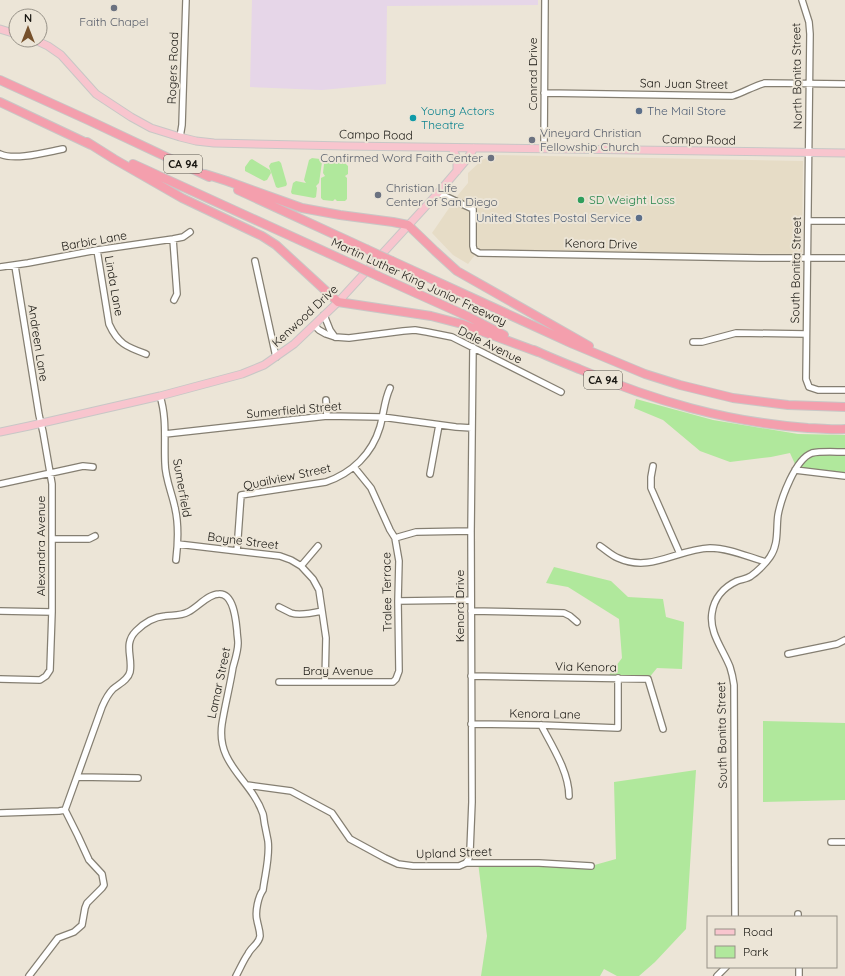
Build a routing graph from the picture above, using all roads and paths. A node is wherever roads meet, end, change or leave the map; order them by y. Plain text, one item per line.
1 (186, 0) edge
2 (545, 0) edge
3 (802, 0) edge
4 (48, 46) edge
5 (0, 80) edge
6 (810, 84) junction
7 (845, 84) edge
8 (544, 93) junction
9 (0, 102) edge
10 (180, 137) junction
11 (87, 142) junction
12 (452, 148) junction
13 (474, 148) junction
14 (63, 149) dead end
15 (544, 149) junction
16 (809, 152) junction
17 (845, 153) edge
18 (0, 154) edge
19 (456, 171) junction
20 (204, 174) junction
21 (438, 193) junction
22 (808, 221) junction
23 (845, 221) edge
24 (408, 225) junction
25 (190, 232) dead end
26 (173, 239) junction
27 (97, 250) junction
28 (808, 258) junction
29 (845, 258) edge
30 (255, 261) dead end
31 (15, 266) junction
32 (0, 267) edge
33 (174, 300) dead end
34 (338, 302) junction
35 (324, 315) junction
36 (314, 325) junction
37 (806, 334) junction
38 (335, 337) junction
39 (693, 342) dead end
40 (473, 347) junction
41 (538, 352) junction
42 (146, 354) dead end
43 (276, 357) junction
44 (616, 362) junction
45 (390, 388) dead end
46 (845, 390) edge
47 (561, 392) dead end
48 (160, 396) junction
49 (326, 400) dead end
50 (845, 407) edge
51 (327, 416) junction
52 (382, 417) junction
53 (41, 423) junction
54 (439, 425) junction
55 (472, 428) junction
56 (845, 429) edge
57 (0, 432) edge
58 (165, 434) junction
59 (845, 452) edge
60 (653, 466) dead end
61 (93, 467) dead end
62 (354, 467) junction
63 (795, 470) junction
64 (50, 473) junction
65 (430, 474) dead end
66 (845, 476) edge
67 (0, 484) edge
68 (471, 531) junction
69 (95, 536) dead end
70 (395, 538) junction
71 (52, 539) junction
72 (178, 544) junction
73 (318, 546) dead end
74 (600, 546) dead end
75 (237, 551) junction
76 (680, 554) junction
77 (176, 560) dead end
78 (766, 562) junction
79 (301, 566) junction
80 (471, 600) junction
81 (398, 601) junction
82 (279, 607) dead end
83 (0, 611) edge
84 (322, 611) junction
85 (471, 611) junction
86 (52, 612) junction
87 (577, 622) dead end
88 (845, 640) edge
89 (788, 654) dead end
90 (471, 676) junction
91 (618, 678) junction
92 (0, 679) edge
93 (396, 679) joint
94 (279, 682) dead end
95 (325, 682) junction
96 (471, 724) junction
97 (541, 725) junction
98 (663, 729) dead end
99 (78, 777) junction
100 (138, 778) dead end
101 (247, 785) junction
102 (569, 796) dead end
103 (65, 810) junction
104 (0, 813) edge
105 (831, 842) dead end
106 (845, 842) edge
107 (466, 863) junction
108 (591, 866) dead end
109 (735, 916) edge
110 (725, 968) edge
111 (29, 976) edge
112 (236, 976) edge
113 (716, 976) edge

1 - 10 street, Rogers Road
2 - 8 street, Conrad Drive
3 - 6 street, North Bonita Street
4 - 10 main road, Campo Road
5 - 20 highway, Martin Luther King Junior Freeway / CA 94
6 - 7 street, San Juan Street
6 - 8 street, San Juan Street
6 - 16 street, North Bonita Street
8 - 15 street, Conrad Drive
9 - 11 highway, Martin Luther King Junior Freeway / CA 94
10 - 12 main road, Campo Road
11 - 34 highway
11 - 41 highway, Martin Luther King Junior Freeway / CA 94, bridge
12 - 13 main road, Campo Road
12 - 19 main road
13 - 15 main road, Campo Road
13 - 19 main road, Kenwood Drive
14 - 18 street
15 - 16 main road, Campo Road
16 - 17 main road, Campo Road
16 - 22 street, South Bonita Street
19 - 21 main road, Kenwood Drive
20 - 24 highway
20 - 44 highway, Martin Luther King Junior Freeway / CA 94, bridge
21 - 24 main road, Kenwood Drive
21 - 28 street, Kenora Drive
22 - 23 street
22 - 28 street, South Bonita Street
24 - 34 main road, Kenwood Drive
24 - 44 highway
25 - 26 street, Barbic Lane
26 - 27 street, Barbic Lane
26 - 33 street
27 - 31 street, Barbic Lane
27 - 42 street, Linda Lane
28 - 29 street
28 - 37 street, South Bonita Street
30 - 43 street
31 - 32 street, Barbic Lane
31 - 53 street, Andreen Lane
34 - 35 main road, Kenwood Drive
34 - 41 highway
35 - 36 main road, Kenwood Drive
35 - 38 street
36 - 38 street, Dale Avenue
36 - 43 main road, Kenwood Drive
37 - 39 street
37 - 46 street, South Bonita Street
38 - 40 street, Dale Avenue
40 - 47 street, Dale Avenue
40 - 55 street, Kenora Drive
41 - 56 highway, Martin Luther King Junior Freeway / CA 94
43 - 48 main road, Kenwood Drive
44 - 50 highway, Martin Luther King Junior Freeway / CA 94
45 - 52 street, Quailview Street
48 - 53 main road, Kenwood Drive
48 - 58 street, Sumerfield
49 - 51 street
51 - 52 street, Sumerfield Street
51 - 58 street, Sumerfield Street
52 - 54 street, Sumerfield Street
52 - 62 street, Quailview Street
53 - 57 main road, Kenwood Drive
53 - 64 street, Alexandra Avenue
54 - 55 street, Sumerfield Street
54 - 65 street
55 - 68 street, Kenora Drive
58 - 72 street, Sumerfield
59 - 63 street, South Bonita Street
60 - 76 street
61 - 64 street
62 - 70 street, Tralee Terrace
62 - 75 street, Quailview Street
63 - 66 street
63 - 78 street, South Bonita Street
64 - 67 street
64 - 71 street, Alexandra Avenue
68 - 70 street
68 - 80 street, Kenora Drive
69 - 71 street
70 - 81 street, Tralee Terrace
71 - 86 street, Alexandra Avenue
72 - 75 street, Boyne Street
72 - 77 street, Sumerfield
73 - 79 street
74 - 76 street
75 - 79 street, Boyne Street
76 - 78 street
78 - 109 street, South Bonita Street
79 - 84 street, Boyne Street
80 - 81 street
80 - 85 street, Kenora Drive
81 - 93 street, Tralee Terrace
82 - 84 street
83 - 86 street
84 - 95 street, Boyne Street
85 - 87 street
85 - 90 street, Kenora Drive
86 - 92 street, Alexandra Avenue
88 - 89 street
90 - 91 street, Via Kenora
90 - 96 street, Kenora Drive
91 - 97 street, Kenora Lane
91 - 98 street, Via Kenora
93 - 95 street, Bray Avenue
94 - 95 street, Bray Avenue
96 - 97 street, Kenora Lane
96 - 107 street, Kenora Drive
97 - 102 street
99 - 100 street
99 - 101 street, Lamar Street
99 - 103 street, Lamar Street
101 - 107 street, Upland Street
101 - 112 street, Lamar Street
103 - 104 street
103 - 111 street
105 - 106 street
107 - 108 street, Upland Street
110 - 113 street

